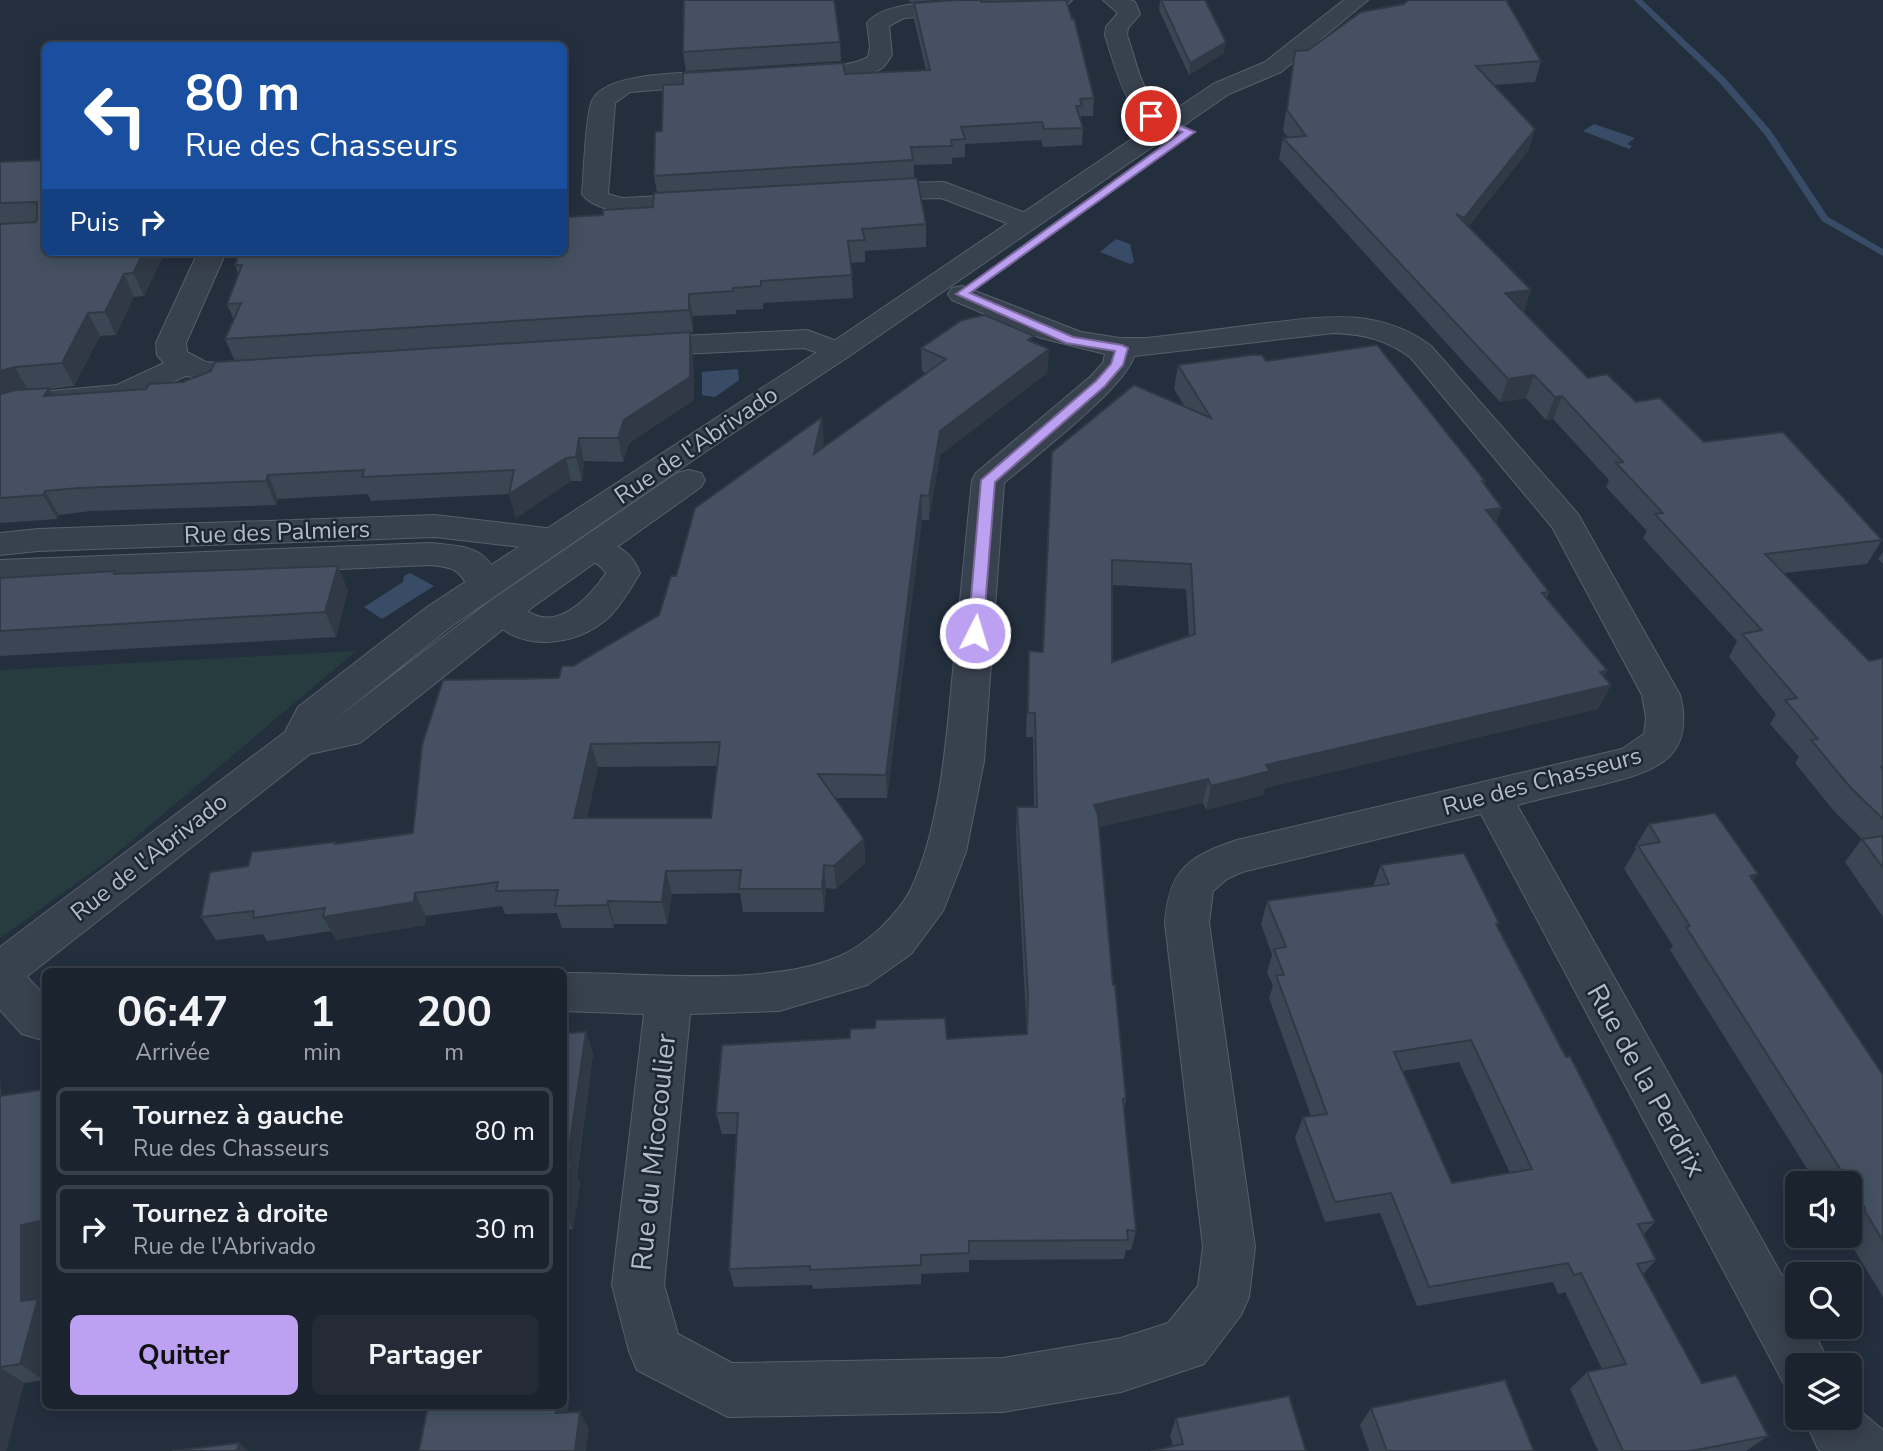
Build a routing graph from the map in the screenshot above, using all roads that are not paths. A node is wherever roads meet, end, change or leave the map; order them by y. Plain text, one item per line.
1 (1061, 0) edge
2 (1114, 0) edge
3 (1357, 0) edge
4 (1180, 128) junction
5 (852, 193) edge
6 (729, 201) edge
7 (1038, 227) junction
8 (210, 256) edge
9 (949, 289) junction
10 (619, 348) edge
11 (1122, 348) junction
12 (851, 357) junction
13 (183, 366) junction
14 (292, 369) edge
15 (0, 410) edge
16 (554, 540) junction
17 (0, 544) edge
18 (592, 548) junction
19 (0, 572) edge
20 (494, 598) junction
21 (1491, 795) junction
22 (0, 972) edge
23 (0, 979) edge
24 (567, 992) edge
25 (669, 995) junction
26 (42, 1020) edge
27 (1796, 1353) edge
28 (1003, 1385) joint

1 - 6 street
2 - 4 street
3 - 4 street, Rue de l'Abrivado
4 - 7 street, Rue de l'Abrivado
5 - 7 street
7 - 9 street, Rue de l'Abrivado
8 - 13 street
9 - 11 street, Rue des Chasseurs
9 - 12 street, Rue de l'Abrivado
10 - 12 street
11 - 21 street, Rue des Chasseurs
11 - 25 street
12 - 16 street, Rue de l'Abrivado
12 - 18 street, Rue de l'Abrivado
13 - 14 street
13 - 15 street
16 - 17 street, Rue des Palmiers
16 - 18 street
16 - 20 street, Rue de l'Abrivado
18 - 20 street, Rue de l'Abrivado
18 - 20 street
19 - 20 street, Rue des Palmiers
20 - 22 street, Rue de l'Abrivado
21 - 27 street, Rue de la Perdrix
21 - 28 street, Rue des Chasseurs
23 - 26 street
24 - 25 street
25 - 28 street, Rue du Micocoulier

